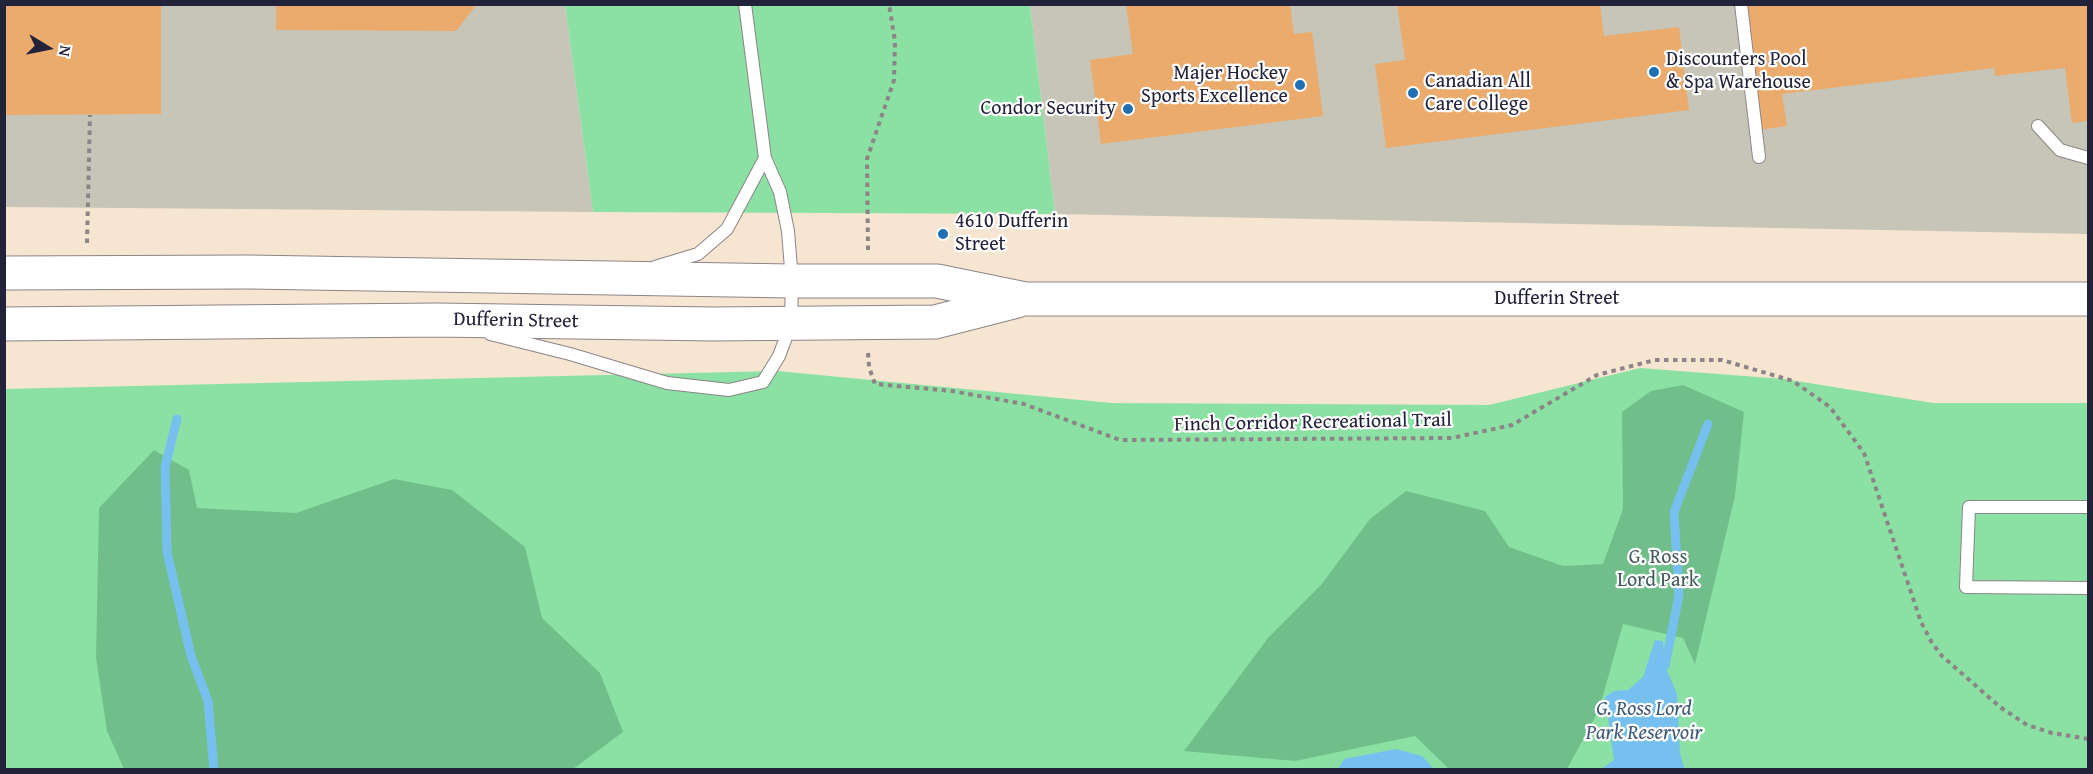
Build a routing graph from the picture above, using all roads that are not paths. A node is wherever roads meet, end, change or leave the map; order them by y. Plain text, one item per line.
1 (745, 4) edge
2 (1741, 4) edge
3 (2038, 126) dead end
4 (1759, 157) dead end
5 (765, 158) junction
6 (2088, 158) edge
7 (4, 273) edge
8 (618, 277) junction
9 (792, 281) junction
10 (1025, 299) junction
11 (2088, 299) edge
12 (437, 320) junction
13 (4, 324) edge
14 (791, 324) junction
15 (2088, 507) edge
16 (2088, 588) edge

1 - 5 lane
2 - 4 lane
3 - 6 lane
5 - 8 lane
5 - 9 lane
7 - 8 main road, Dufferin Street
8 - 9 main road, Dufferin Street
9 - 10 main road, Dufferin Street
9 - 14 lane
10 - 11 main road, Dufferin Street
10 - 14 main road, Dufferin Street
12 - 13 main road, Dufferin Street
12 - 14 main road, Dufferin Street
12 - 14 lane
15 - 16 lane

